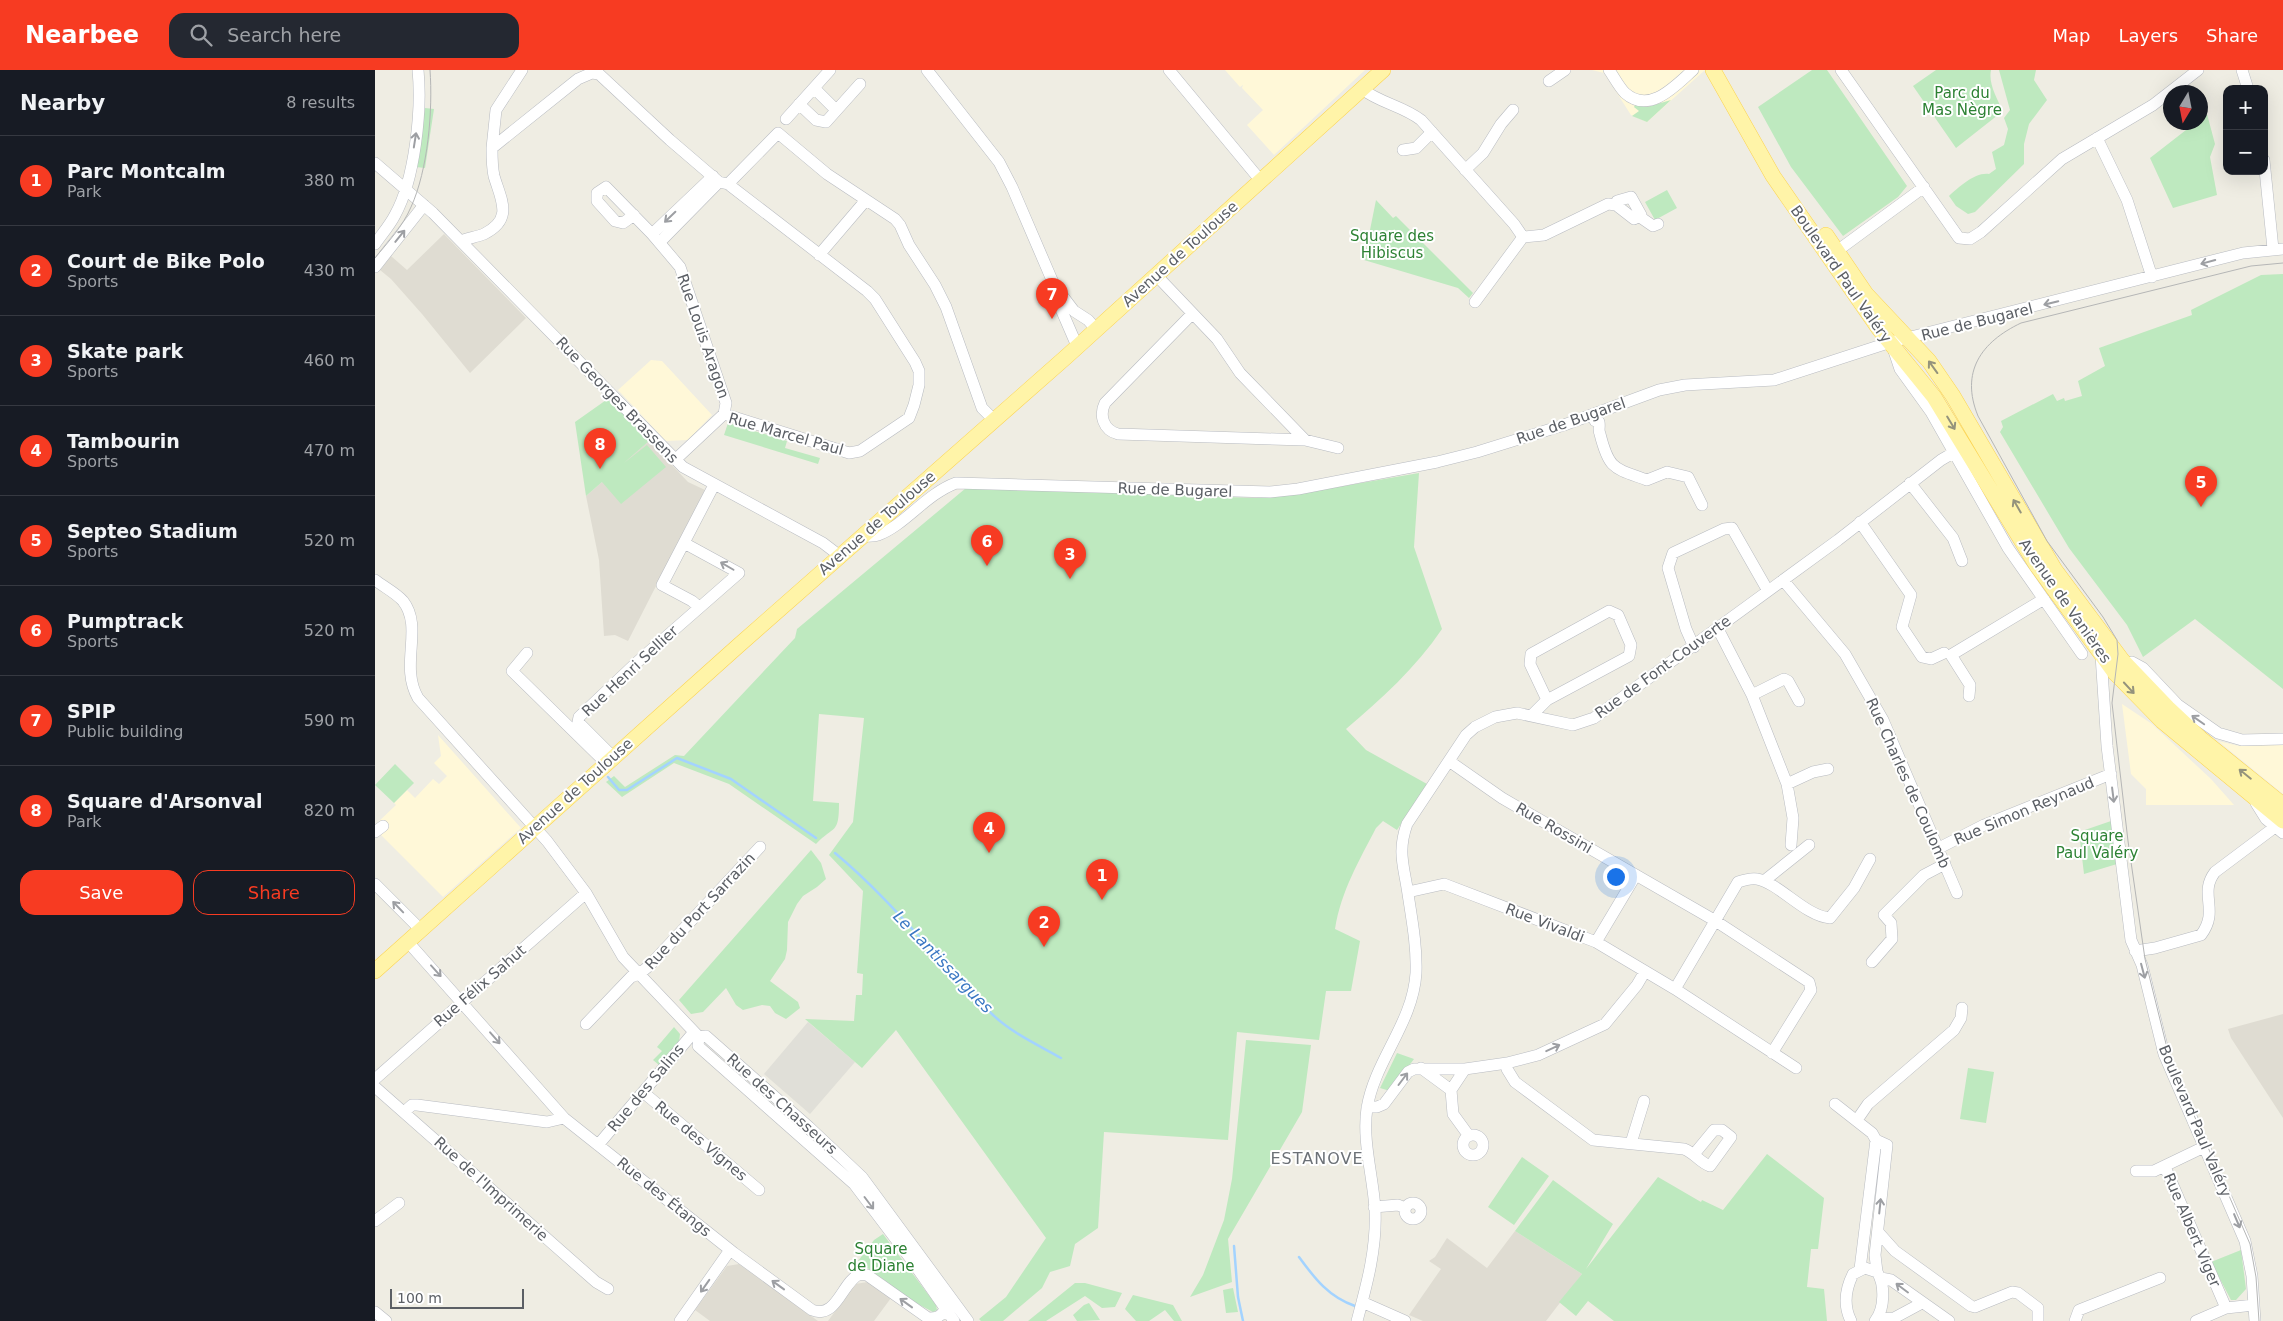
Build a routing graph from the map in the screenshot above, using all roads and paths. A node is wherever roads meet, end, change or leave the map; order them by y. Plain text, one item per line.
1 (418, 70) edge
2 (522, 70) edge
3 (830, 70) edge
4 (927, 70) edge
5 (1169, 70) edge
6 (1565, 70) edge
7 (1609, 70) edge
8 (1693, 70) edge
9 (1713, 70) edge
10 (1725, 70) edge
11 (1841, 70) edge
12 (2198, 70) edge
13 (2242, 70) edge
14 (1380, 71) edge
15 (1549, 81) dead end
16 (860, 84) dead end
17 (2247, 85) edge
18 (814, 88) junction
19 (1362, 89) junction
20 (799, 104) junction
21 (836, 110) junction
22 (1513, 110) dead end
23 (786, 119) dead end
24 (1432, 132) junction
25 (2097, 138) junction
26 (492, 148) junction
27 (1403, 150) dead end
28 (375, 163) edge
29 (1465, 170) junction
30 (2266, 175) edge
31 (720, 181) junction
32 (1261, 181) junction
33 (1924, 187) junction
34 (406, 188) junction
35 (866, 200) junction
36 (1616, 204) junction
37 (424, 205) junction
38 (633, 215) dead end
39 (1640, 217) junction
40 (1658, 224) dead end
41 (1523, 237) junction
42 (656, 238) junction
43 (461, 241) junction
44 (375, 244) edge
45 (2278, 249) edge
46 (1837, 251) junction
47 (819, 255) junction
48 (375, 267) edge
49 (1156, 275) junction
50 (2152, 277) junction
51 (1055, 287) junction
52 (1475, 302) dead end
53 (1079, 314) junction
54 (1192, 314) junction
55 (1067, 323) junction
56 (1096, 329) junction
57 (1908, 338) junction
58 (1891, 342) junction
59 (1077, 346) junction
60 (724, 414) junction
61 (994, 420) junction
62 (1595, 422) junction
63 (1305, 440) junction
64 (1338, 448) dead end
65 (1953, 453) junction
66 (676, 460) junction
67 (1910, 483) junction
68 (714, 485) junction
69 (1701, 505) dead end
70 (1861, 522) junction
71 (862, 536) junction
72 (683, 543) junction
73 (840, 556) junction
74 (1962, 561) dead end
75 (375, 580) edge
76 (1783, 580) junction
77 (1768, 591) junction
78 (2044, 599) junction
79 (699, 607) junction
80 (1717, 629) junction
81 (1694, 647) junction
82 (1944, 652) dead end
83 (527, 653) dead end
84 (2100, 653) junction
85 (2082, 654) dead end
86 (2129, 664) junction
87 (1752, 695) junction
88 (1969, 696) dead end
89 (1547, 700) junction
90 (1799, 701) dead end
91 (1531, 715) junction
92 (2283, 739) edge
93 (609, 760) junction
94 (1449, 761) junction
95 (1828, 769) dead end
96 (2111, 774) junction
97 (1787, 784) junction
98 (2283, 805) edge
99 (535, 827) junction
100 (2280, 827) edge
101 (1791, 845) dead end
102 (1809, 845) dead end
103 (760, 847) dead end
104 (1939, 848) junction
105 (1870, 859) dead end
106 (1945, 864) junction
107 (1636, 875) junction
108 (1764, 881) junction
109 (375, 884) edge
110 (1408, 892) junction
111 (586, 893) junction
112 (1957, 893) dead end
113 (1714, 920) junction
114 (421, 930) junction
115 (409, 942) junction
116 (1595, 942) junction
117 (2135, 951) junction
118 (1872, 962) dead end
119 (375, 971) edge
120 (1644, 972) junction
121 (639, 974) junction
122 (1675, 989) junction
123 (463, 1001) junction
124 (1963, 1008) dead end
125 (586, 1024) dead end
126 (697, 1035) junction
127 (1772, 1053) junction
128 (1507, 1063) junction
129 (1421, 1068) junction
130 (1796, 1068) dead end
131 (1465, 1070) junction
132 (375, 1079) edge
133 (375, 1087) edge
134 (1451, 1090) junction
135 (643, 1092) junction
136 (1644, 1101) dead end
137 (1835, 1104) dead end
138 (1367, 1107) junction
139 (404, 1112) junction
140 (564, 1118) junction
141 (1857, 1120) junction
142 (1469, 1136) dead end
143 (1876, 1140) junction
144 (1631, 1143) junction
145 (599, 1145) junction
146 (2204, 1147) junction
147 (1695, 1153) dead end
148 (2165, 1167) junction
149 (2135, 1171) dead end
150 (759, 1190) dead end
151 (399, 1203) dead end
152 (1375, 1207) junction
153 (1405, 1208) dead end
154 (375, 1221) edge
155 (1878, 1232) junction
156 (730, 1250) junction
157 (911, 1250) junction
158 (1859, 1269) junction
159 (1879, 1275) junction
160 (2160, 1278) dead end
161 (608, 1290) dead end
162 (1362, 1302) junction
163 (1922, 1303) junction
164 (2254, 1305) junction
165 (2226, 1308) junction
166 (945, 1309) junction
167 (375, 1312) edge
168 (1876, 1320) edge
169 (386, 1321) edge
170 (680, 1321) edge
171 (954, 1321) edge
172 (968, 1321) edge
173 (1357, 1321) edge
174 (1405, 1321) edge
175 (1851, 1321) edge
176 (1949, 1321) edge
177 (2038, 1321) edge
178 (2075, 1321) edge
179 (2196, 1321) edge
180 (2255, 1321) edge

34 -> 1 street
2 - 26 street
3 - 18 street
4 - 51 street
5 - 32 street
6 - 15 street
7 - 8 street
9 - 58 main road, Boulevard Paul Valéry
10 - 46 main road, Boulevard Paul Valéry
11 - 33 street
12 - 25 street
13 - 17 street
14 - 19 main road, Avenue de Toulouse
16 - 21 street
18 - 20 street
18 - 21 street
19 - 24 street
19 - 32 main road, Avenue de Toulouse
20 - 21 street
20 - 23 street
22 - 29 street
24 - 27 street
24 - 29 street
25 - 33 street
25 - 50 street
26 - 31 street, Rue Marcel Paul
26 - 43 street
28 - 34 street, Rue Georges Brassens
29 - 41 street
30 - 45 street
31 - 35 street
31 - 42 street
31 - 47 street, Rue Marcel Paul
32 - 49 main road, Avenue de Toulouse
33 - 46 street
34 - 37 street, Rue Georges Brassens
34 - 44 street
35 - 47 street
35 - 61 street
36 - 39 street
36 - 39 street
36 - 41 street
37 - 43 street, Rue Georges Brassens
48 -> 37 street
38 - 42 street, Rue Louis Aragon
39 - 40 street
41 - 52 street
42 - 60 street, Rue Louis Aragon
43 - 66 street, Rue Georges Brassens
45 -> 50 street, Rue de Bugarel
46 - 57 main road, Boulevard Paul Valéry
47 - 60 street, Rue Marcel Paul
49 - 54 street
49 - 56 main road, Avenue de Toulouse
50 -> 57 street, Rue de Bugarel
51 - 53 street
51 - 55 street
53 - 55 street
53 - 56 street
54 - 63 street
54 - 63 street
55 - 59 street
56 - 59 main road, Avenue de Toulouse
57 - 58 street, Rue de Bugarel
86 -> 57 main road, Avenue de Vanières
58 - 62 street, Rue de Bugarel
58 - 65 street, Boulevard Paul Valéry
58 -> 84 main road, Avenue de Vanières
59 - 61 main road, Avenue de Toulouse
60 - 66 street, Rue Marcel Paul
61 - 71 main road, Avenue de Toulouse
62 - 69 street
62 - 71 street, Rue de Bugarel
63 - 64 street
65 - 67 street, Rue de Font-Couverte
65 - 78 street, Boulevard Paul Valéry
66 - 68 street, Rue Georges Brassens
67 - 70 street, Rue de Font-Couverte
67 - 74 street
68 - 72 street
68 - 73 street, Rue Georges Brassens
70 - 76 street, Rue de Font-Couverte
70 - 82 street
71 - 73 main road, Avenue de Toulouse
72 - 79 street
79 -> 72 street, Rue Henri Sellier
73 - 93 main road, Avenue de Toulouse
75 - 99 street, Rue des Chasseurs
76 - 77 street, Rue de Font-Couverte
76 - 104 street, Rue Charles de Coulomb
77 - 80 street, Rue de Font-Couverte
77 - 81 street
78 - 85 street, Boulevard Paul Valéry
78 - 88 street
79 - 93 street, Rue Henri Sellier
80 - 81 street, Rue de Font-Couverte
80 - 87 street
81 - 91 street, Rue de Font-Couverte
83 - 93 street
84 - 96 street, Boulevard Paul Valéry
84 -> 100 main road, Avenue de Vanières
92 -> 86 street
98 -> 86 main road, Avenue de Vanières
87 - 90 street
87 - 97 street
89 - 89 street
89 - 91 street
91 - 94 street, Rue de Font-Couverte
93 - 99 main road, Avenue de Toulouse
94 - 107 street, Rue Rossini
94 - 110 street, Rue de Font-Couverte
95 - 97 street
96 - 104 street, Rue Simon Reynaud
96 -> 117 street, Boulevard Paul Valéry
97 - 101 street
99 - 111 street, Rue des Chasseurs
99 - 114 main road, Avenue de Toulouse
100 - 117 street
102 - 108 street
103 - 121 street, Rue du Port Sarrazin
104 - 106 street, Rue Charles de Coulomb
105 - 108 street
106 - 112 street, Rue Charles de Coulomb
106 - 118 street
107 - 113 street, Rue Rossini
107 - 116 street
108 - 113 street
114 -> 109 street
110 - 116 street, Rue Vivaldi
110 - 138 street, Rue de Font-Couverte
111 - 121 street, Rue des Chasseurs
111 - 123 street, Rue Félix Sahut
113 - 122 street
113 - 127 street, Rue Rossini
114 - 115 main road, Avenue de Toulouse
115 - 119 main road, Avenue de Toulouse
115 -> 123 street, Rue des Étangs
116 - 120 street, Rue Vivaldi
117 -> 146 street, Boulevard Paul Valéry
120 - 122 street, Rue Vivaldi
128 -> 120 street
121 - 125 street, Rue du Port Sarrazin
121 - 126 street, Rue des Chasseurs
122 - 127 street, Rue Vivaldi
123 - 132 street, Rue Félix Sahut
123 -> 140 street, Rue des Étangs
124 - 141 street
126 - 135 street, Rue des Salins
126 - 157 street, Rue des Chasseurs
127 - 130 street, Rue Vivaldi
128 - 131 street
128 - 144 street
129 - 131 street
129 - 134 street
138 -> 129 street
131 - 134 street
133 - 139 street, Rue de l'Imprimerie
134 - 142 street
135 - 145 street, Rue des Salins
135 - 150 street, Rue des Vignes
136 - 144 street
137 - 141 street
138 - 152 street, Rue de Font-Couverte
139 - 140 street
139 - 161 street, Rue de l'Imprimerie
140 - 145 street, Rue des Étangs
141 - 143 street
155 -> 143 street
143 - 158 street
144 - 147 street
145 - 156 street, Rue des Étangs
146 - 148 street, Rue Albert Viger
146 -> 164 street, Boulevard Paul Valéry
148 - 149 street
148 - 165 street, Rue Albert Viger
151 - 154 street
152 - 153 street
152 - 162 street, Rue de Font-Couverte
155 - 159 street
155 - 177 street
166 -> 156 street, Rue des Étangs
156 -> 170 street
157 - 166 street, Rue des Chasseurs
157 - 172 street, Rue des Chasseurs
158 - 159 street
158 - 175 street
163 -> 159 street
159 - 168 street
160 - 178 street
162 - 173 street, Rue de Font-Couverte
162 - 174 street
163 - 168 street
163 - 176 street
164 - 165 street
164 - 180 street, Boulevard Paul Valéry
165 - 179 street
166 - 171 street, Rue des Chasseurs
167 - 169 street

